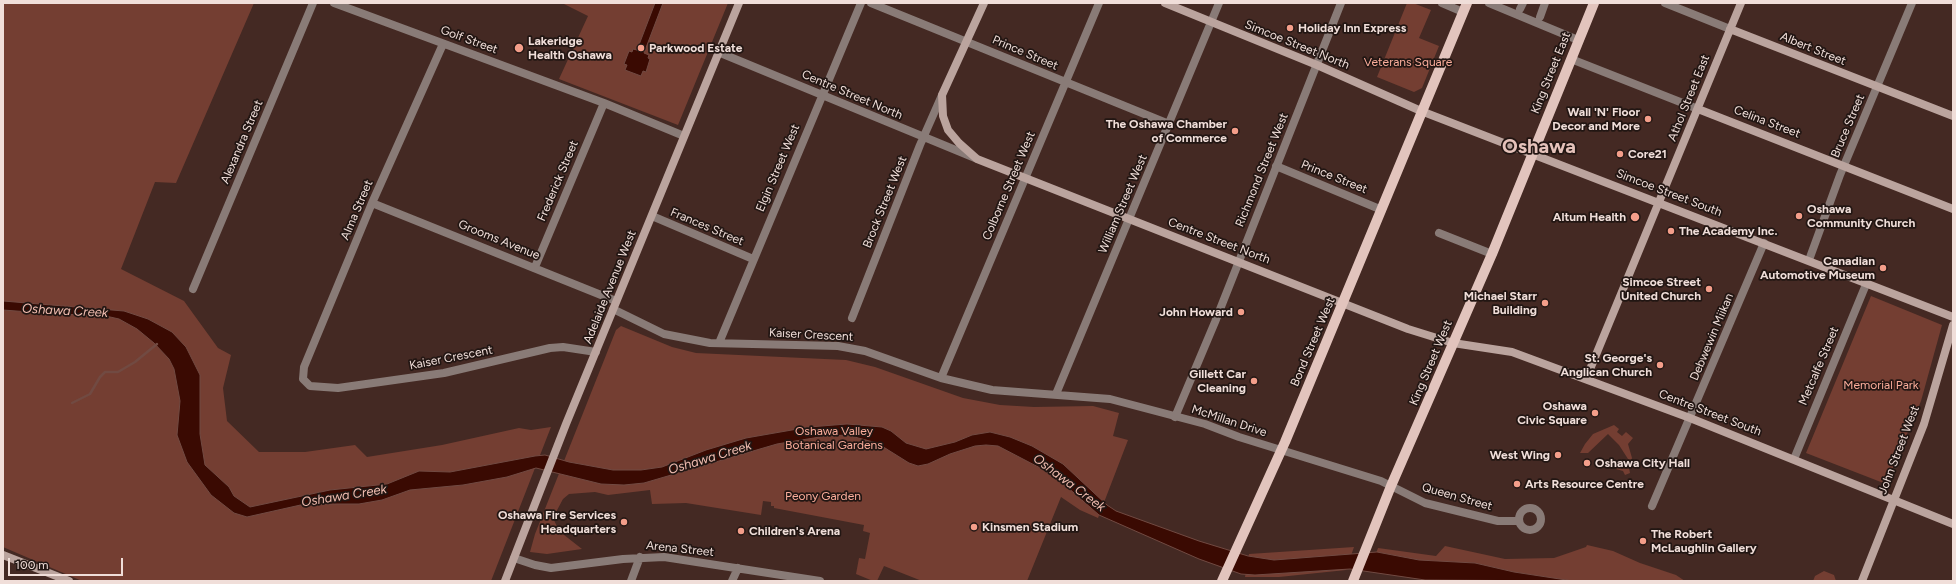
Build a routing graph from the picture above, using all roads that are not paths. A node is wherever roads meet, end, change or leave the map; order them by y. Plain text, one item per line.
1 (313, 3) edge
2 (334, 3) edge
3 (739, 3) edge
4 (861, 3) edge
5 (871, 3) edge
6 (984, 3) edge
7 (1099, 3) edge
8 (1165, 3) edge
9 (1219, 3) edge
10 (1341, 3) edge
11 (1442, 3) edge
12 (1488, 3) edge
13 (1545, 3) edge
14 (1594, 3) edge
15 (1666, 3) edge
16 (1741, 3) edge
17 (1912, 3) edge
18 (1465, 7) edge
19 (1540, 17) dead end
20 (1211, 22) junction
21 (1730, 29) junction
22 (1578, 40) junction
23 (965, 41) junction
24 (444, 44) junction
25 (718, 52) junction
26 (1571, 59) junction
27 (1317, 65) junction
28 (1065, 83) junction
29 (1877, 87) junction
30 (822, 95) junction
31 (942, 95) junction
32 (604, 103) junction
33 (1698, 109) junction
34 (1421, 111) junction
35 (1953, 116) edge
36 (1169, 124) junction
37 (948, 130) joint
38 (684, 136) junction
39 (923, 138) junction
40 (1532, 154) junction
41 (976, 158) junction
42 (1844, 165) junction
43 (1276, 166) junction
44 (1026, 179) junction
45 (1658, 202) junction
46 (372, 203) junction
47 (1953, 209) edge
48 (1382, 210) junction
49 (652, 216) junction
50 (1130, 220) junction
51 (1438, 233) dead end
52 (1764, 243) junction
53 (1492, 254) junction
54 (752, 259) junction
55 (1809, 260) junction
56 (1238, 261) junction
57 (535, 267) junction
58 (1867, 282) junction
59 (193, 289) dead end
60 (616, 301) junction
61 (1344, 303) junction
62 (613, 309) junction
63 (1953, 317) edge
64 (852, 318) dead end
65 (1953, 325) edge
66 (719, 343) junction
67 (1453, 343) junction
68 (596, 352) junction
69 (941, 378) junction
70 (1586, 379) junction
71 (310, 386) joint
72 (1056, 394) junction
73 (1175, 417) junction
74 (1690, 418) junction
75 (1281, 450) junction
76 (1794, 459) junction
77 (1391, 486) junction
78 (1894, 498) junction
79 (1652, 506) dead end
80 (1519, 521) dead end
81 (1953, 524) edge
82 (3, 555) edge
83 (640, 557) junction
84 (514, 558) junction
85 (738, 568) junction
86 (1224, 577) edge
87 (1353, 579) edge
88 (69, 581) edge
89 (505, 581) edge
90 (631, 581) edge
91 (732, 581) edge
92 (820, 581) edge
93 (1862, 581) edge

1 - 59 street, Alexandra Street
2 - 24 street, Golf Street
3 - 25 main road, Adelaide Avenue West
4 - 30 street, Elgin Street West
5 - 23 street, Prince Street
6 - 23 main road, Brock Street West
7 - 28 street, Colborne Street West
8 - 20 main road, Simcoe Street North
9 - 20 street, William Street West
10 - 27 street, Richmond Street West
11 - 18 street
12 - 22 street
13 - 19 street
14 - 22 main road, King Street East
15 - 21 street, Albert Street
16 - 21 main road, Athol Street East
17 - 29 street, Bruce Street
18 - 34 main road, Bond Street West
20 - 27 main road, Simcoe Street North
20 - 36 street, William Street West
21 - 29 main road, Albert Street
21 - 33 main road, Athol Street East
22 - 26 main road, King Street East
23 - 28 street, Prince Street
23 - 31 main road, Brock Street West
24 - 32 street, Golf Street
24 - 46 street, Alma Street
25 - 30 street, Centre Street North
25 - 38 main road, Adelaide Avenue West
26 - 33 street, Celina Street
26 - 40 main road, King Street East
27 - 34 main road, Simcoe Street North
27 - 43 street, Richmond Street West
28 - 36 street, Prince Street
28 - 44 street, Colborne Street West
29 - 35 main road, Albert Street
29 - 42 street, Bruce Street
30 - 39 street, Centre Street North
30 - 54 street, Elgin Street West
31 - 37 main road, Brock Street West
31 - 39 street, Brock Street West
32 - 38 street, Golf Street
32 - 57 street, Frederick Street
33 - 42 main road, Celina Street
33 - 45 main road, Athol Street East
34 - 40 main road, Simcoe Street North
34 - 48 main road, Bond Street West
36 - 50 street, William Street West
37 - 41 main road, Centre Street North
38 - 49 main road, Adelaide Avenue West
39 - 41 street, Centre Street North
39 - 64 street, Brock Street West
40 - 45 main road, Simcoe Street South
40 - 53 main road, King Street West
41 - 44 main road, Centre Street North
42 - 47 main road, Celina Street
42 - 55 street, Bruce Street
43 - 48 street, Prince Street
43 - 56 street, Richmond Street West
44 - 50 main road, Centre Street North
44 - 69 street, Colborne Street West
45 - 52 main road, Simcoe Street South
45 - 70 main road, Athol Street East
46 - 57 street, Grooms Avenue
46 - 71 street, Alma Street
48 - 61 main road, Bond Street West
49 - 54 street, Frances Street
49 - 60 main road, Adelaide Avenue West
50 - 56 main road, Centre Street North
50 - 72 street, William Street West
51 - 53 street
52 - 55 main road, Simcoe Street South
52 - 74 street, Debwewin Miikan
53 - 67 main road, King Street West
54 - 66 street, Elgin Street West
55 - 58 main road, Simcoe Street South
56 - 61 main road, Centre Street North
56 - 73 street, Richmond Street West
57 - 60 street, Grooms Avenue
58 - 63 main road, Simcoe Street South
58 - 76 street, Metcalfe Street
60 - 62 main road, Adelaide Avenue West
61 - 67 main road, Centre Street North
61 - 75 main road, Bond Street West
62 - 66 street, Kaiser Crescent
62 - 68 main road, Adelaide Avenue West
65 - 78 main road, John Street West
66 - 69 street, Kaiser Crescent
67 - 70 main road, Centre Street South
67 - 77 main road, King Street West
68 - 71 street, Kaiser Crescent
68 - 84 main road, Adelaide Avenue West
69 - 72 street, Kaiser Crescent
70 - 74 main road, Centre Street South
72 - 73 street, McMillan Drive
73 - 75 street, McMillan Drive
74 - 76 main road, Centre Street South
74 - 79 street, Debwewin Miikan
75 - 77 street, McMillan Drive
75 - 86 main road, Bond Street West
76 - 78 main road, Centre Street South
77 - 80 street, Queen Street
77 - 87 main road, King Street West
78 - 81 main road, Centre Street South
78 - 93 main road, John Street West
82 - 88 main road
83 - 84 street, Arena Street
83 - 85 street, Arena Street
83 - 90 street
84 - 89 main road, Adelaide Avenue West
85 - 91 street
85 - 92 street, Arena Street

